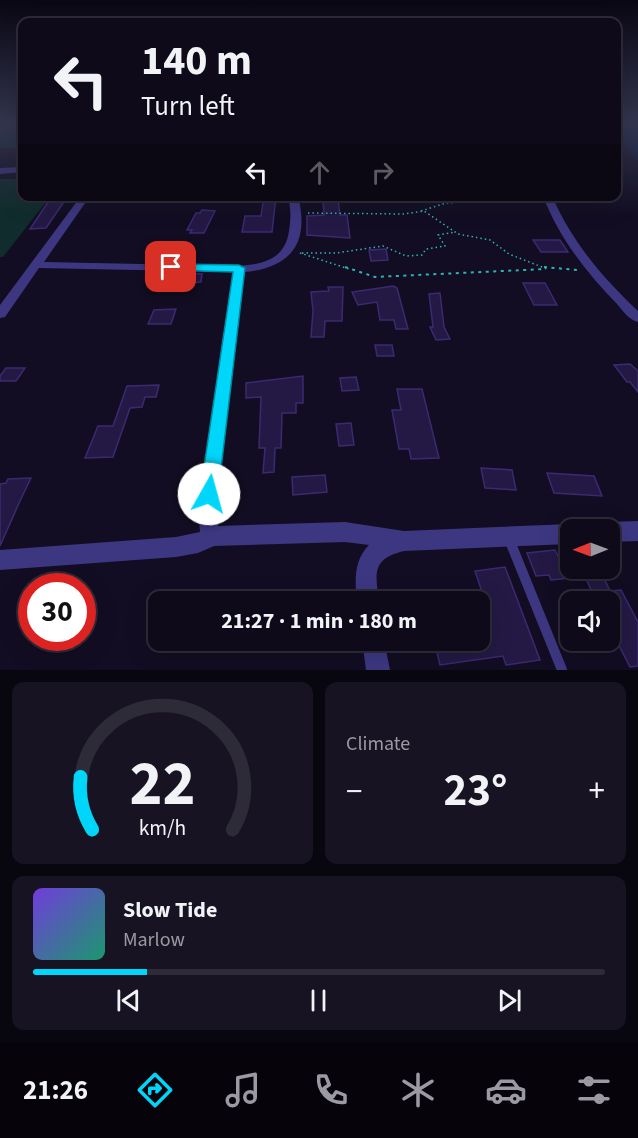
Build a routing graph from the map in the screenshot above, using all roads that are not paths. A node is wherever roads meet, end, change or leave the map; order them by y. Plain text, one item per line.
1 (0, 171) edge
2 (18, 171) edge
3 (82, 201) edge
4 (294, 201) edge
5 (549, 201) edge
6 (35, 265) junction
7 (239, 268) junction
8 (0, 314) edge
9 (638, 318) edge
10 (638, 531) edge
11 (620, 532) edge
12 (560, 534) edge
13 (213, 536) junction
14 (508, 537) junction
15 (404, 541) junction
16 (0, 560) edge
17 (366, 591) edge
18 (375, 651) edge
19 (378, 670) edge
20 (562, 670) edge

1 - 2 street
3 - 6 street
4 - 7 street
5 - 9 street
6 - 7 street
6 - 8 street
7 - 13 street
10 - 11 street
12 - 14 street
13 - 15 street
13 - 16 street
14 - 15 street
14 - 20 lane
15 - 17 street
18 - 19 street

